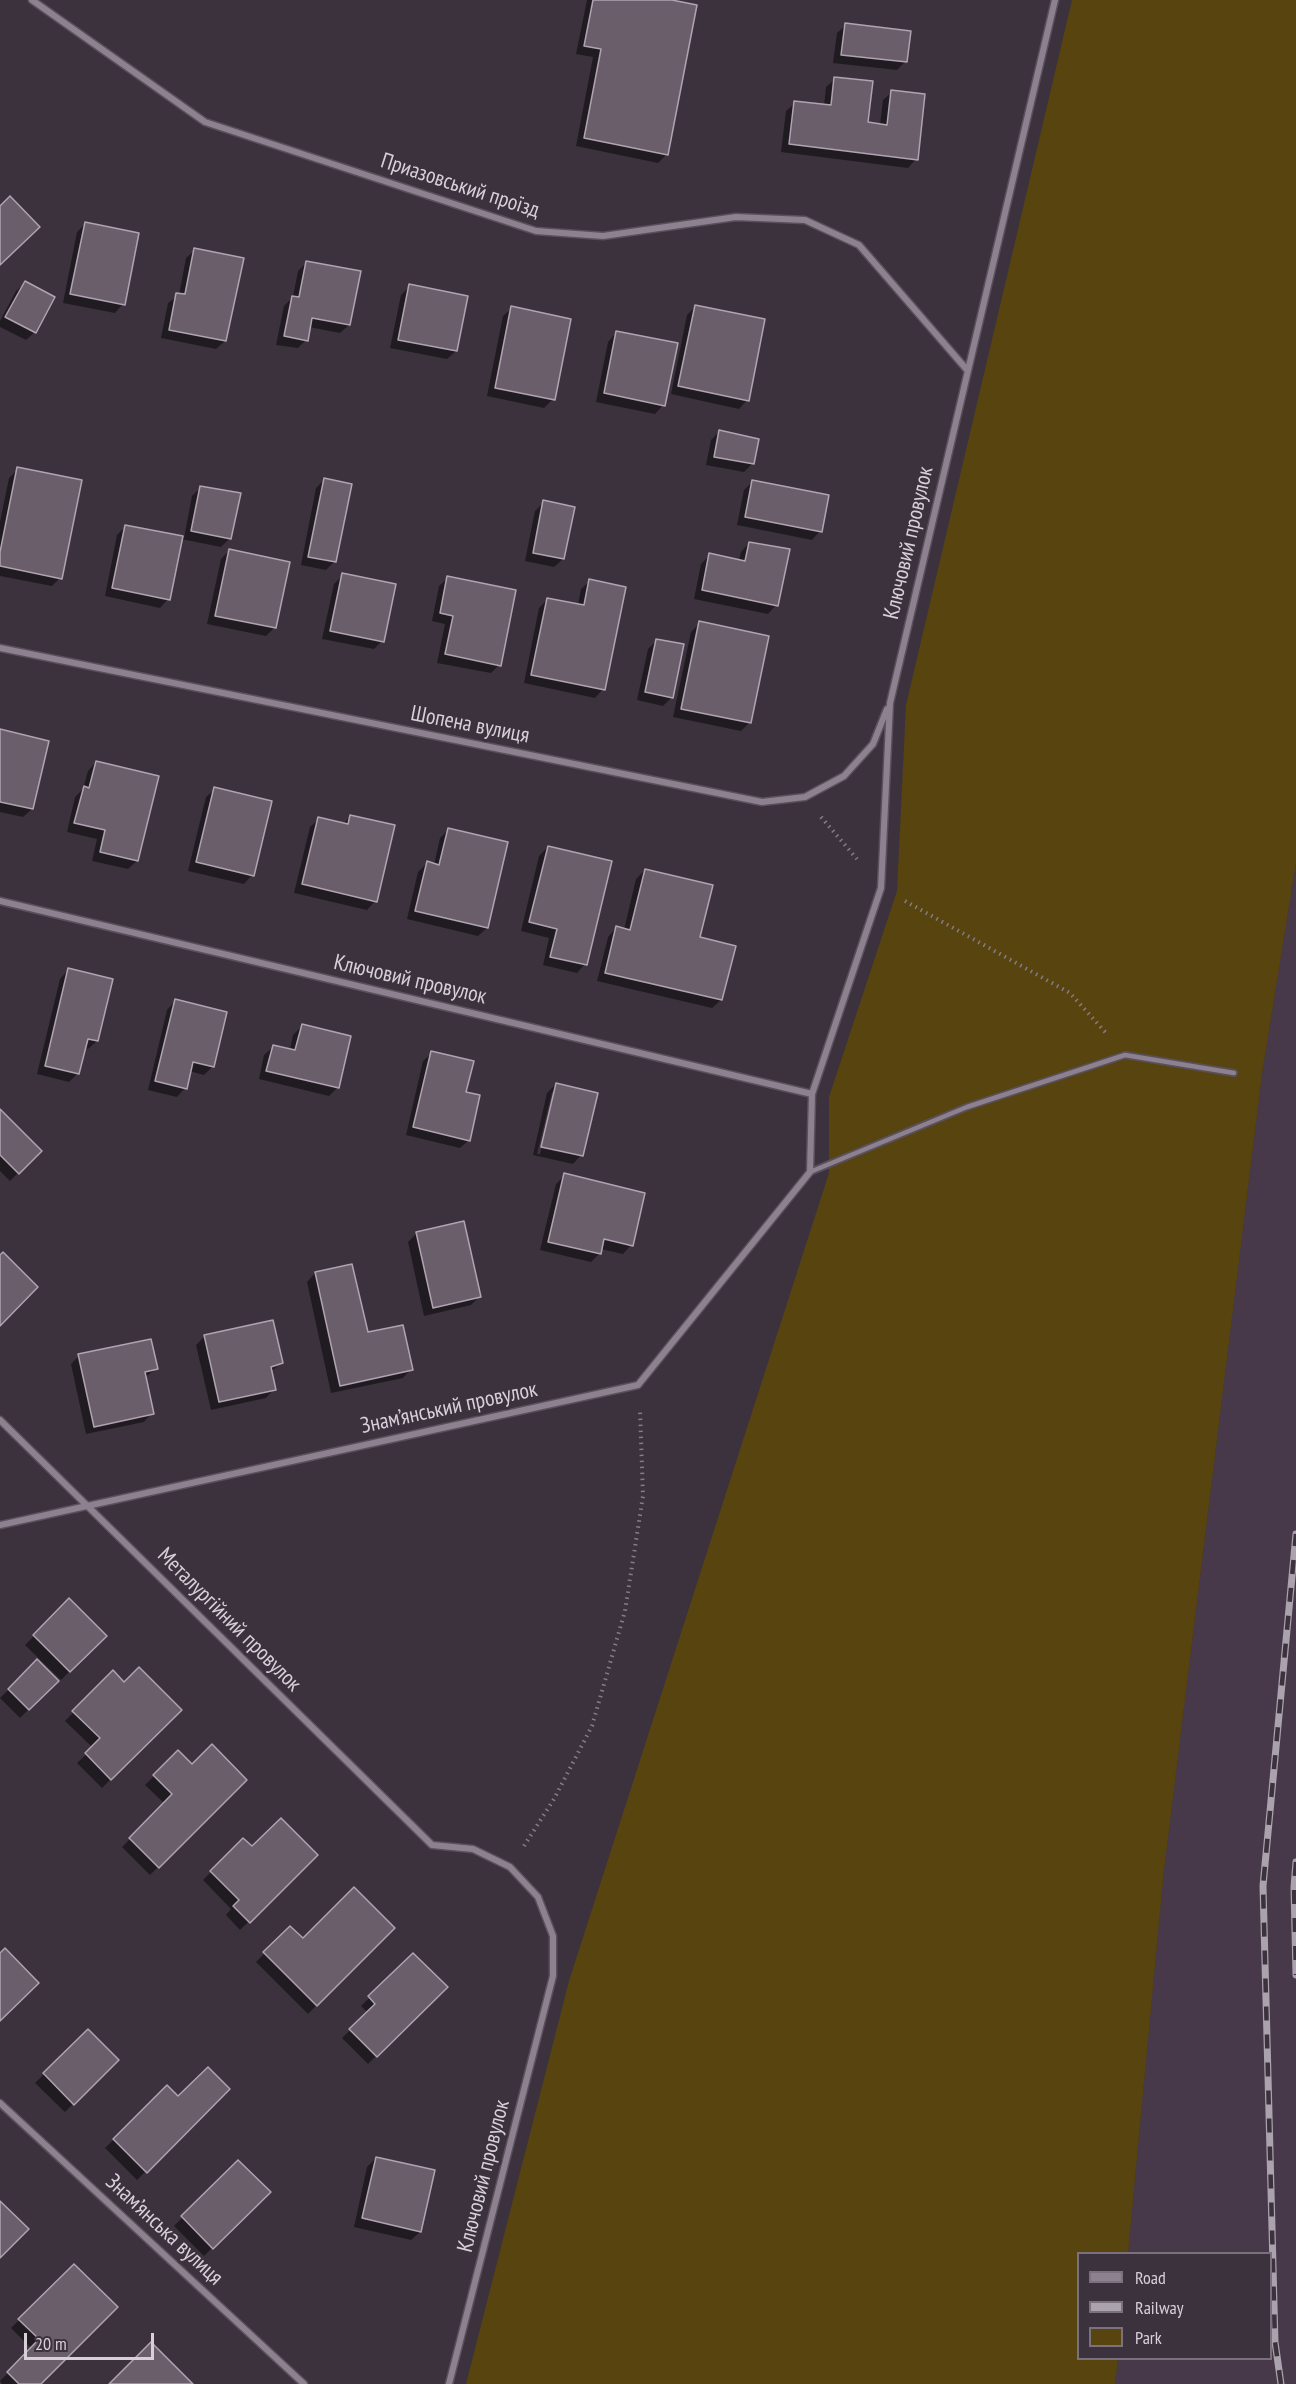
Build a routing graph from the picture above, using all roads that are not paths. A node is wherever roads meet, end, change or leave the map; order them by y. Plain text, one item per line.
1 (32, 0) edge
2 (1055, 0) edge
3 (968, 371) junction
4 (0, 648) edge
5 (890, 703) junction
6 (0, 901) edge
7 (1234, 1073) dead end
8 (812, 1094) junction
9 (810, 1173) junction
10 (0, 1420) edge
11 (87, 1506) junction
12 (0, 1525) edge
13 (510, 1867) joint
14 (0, 2103) edge
15 (304, 2384) edge
16 (449, 2384) edge

1 - 3 street, Приазовський проїзд
2 - 3 street, Ключовий провулок
3 - 5 street, Ключовий провулок
4 - 5 street, Шопена вулиця
5 - 8 street, Ключовий провулок
6 - 8 street, Ключовий провулок
7 - 9 lane
8 - 9 street, Ключовий провулок
9 - 11 street, Знам’янський провулок
10 - 11 street, Металургійний провулок
11 - 12 street, Знам’янський провулок
11 - 13 street, Металургійний провулок
13 - 16 street, Ключовий провулок
14 - 15 street, Знам’янська вулиця

